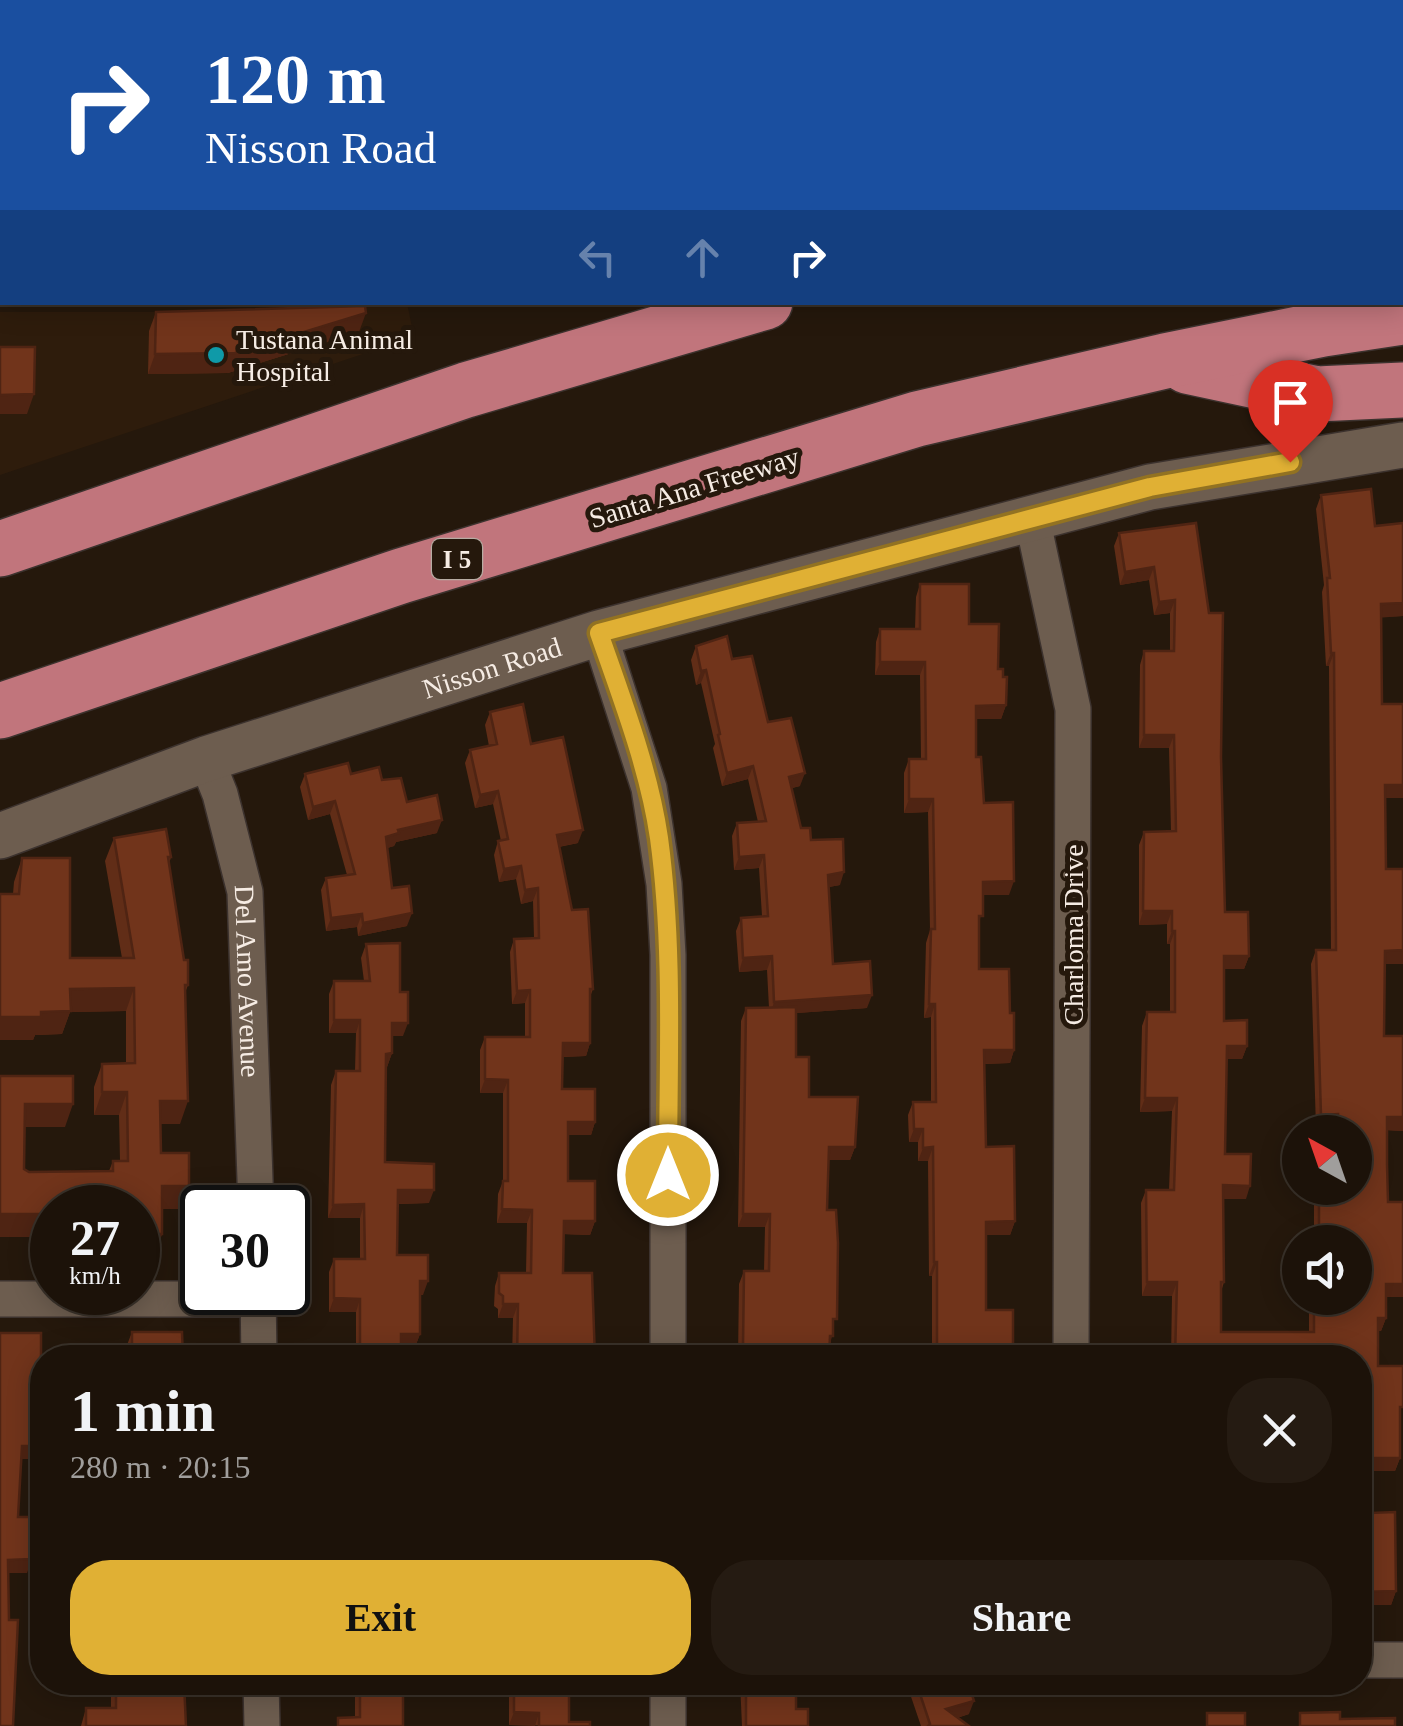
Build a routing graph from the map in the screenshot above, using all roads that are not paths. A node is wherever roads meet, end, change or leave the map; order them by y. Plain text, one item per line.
1 (755, 305) edge
2 (1403, 317) edge
3 (1164, 361) junction
4 (1403, 390) edge
5 (1403, 445) edge
6 (1032, 518) junction
7 (0, 549) edge
8 (599, 633) junction
9 (0, 712) edge
10 (206, 759) junction
11 (0, 836) edge
12 (255, 1185) edge
13 (180, 1297) edge
14 (0, 1300) edge
15 (259, 1315) edge
16 (259, 1345) edge
17 (668, 1345) edge
18 (1071, 1345) edge
19 (1372, 1660) edge
20 (1403, 1660) edge
21 (262, 1695) edge
22 (668, 1695) edge
23 (262, 1726) edge
24 (668, 1726) edge

1 - 7 highway
2 - 3 highway, Santa Ana Freeway / I 5
3 - 4 highway
3 - 9 highway, Santa Ana Freeway / I 5
5 - 6 street, Nisson Road
6 - 8 street, Nisson Road
6 - 18 street, Charloma Drive
8 - 10 street, Nisson Road
8 - 17 street
10 - 11 street, Nisson Road
10 - 12 street, Del Amo Avenue
13 - 14 street
15 - 16 street
19 - 20 street
21 - 23 street
22 - 24 street

